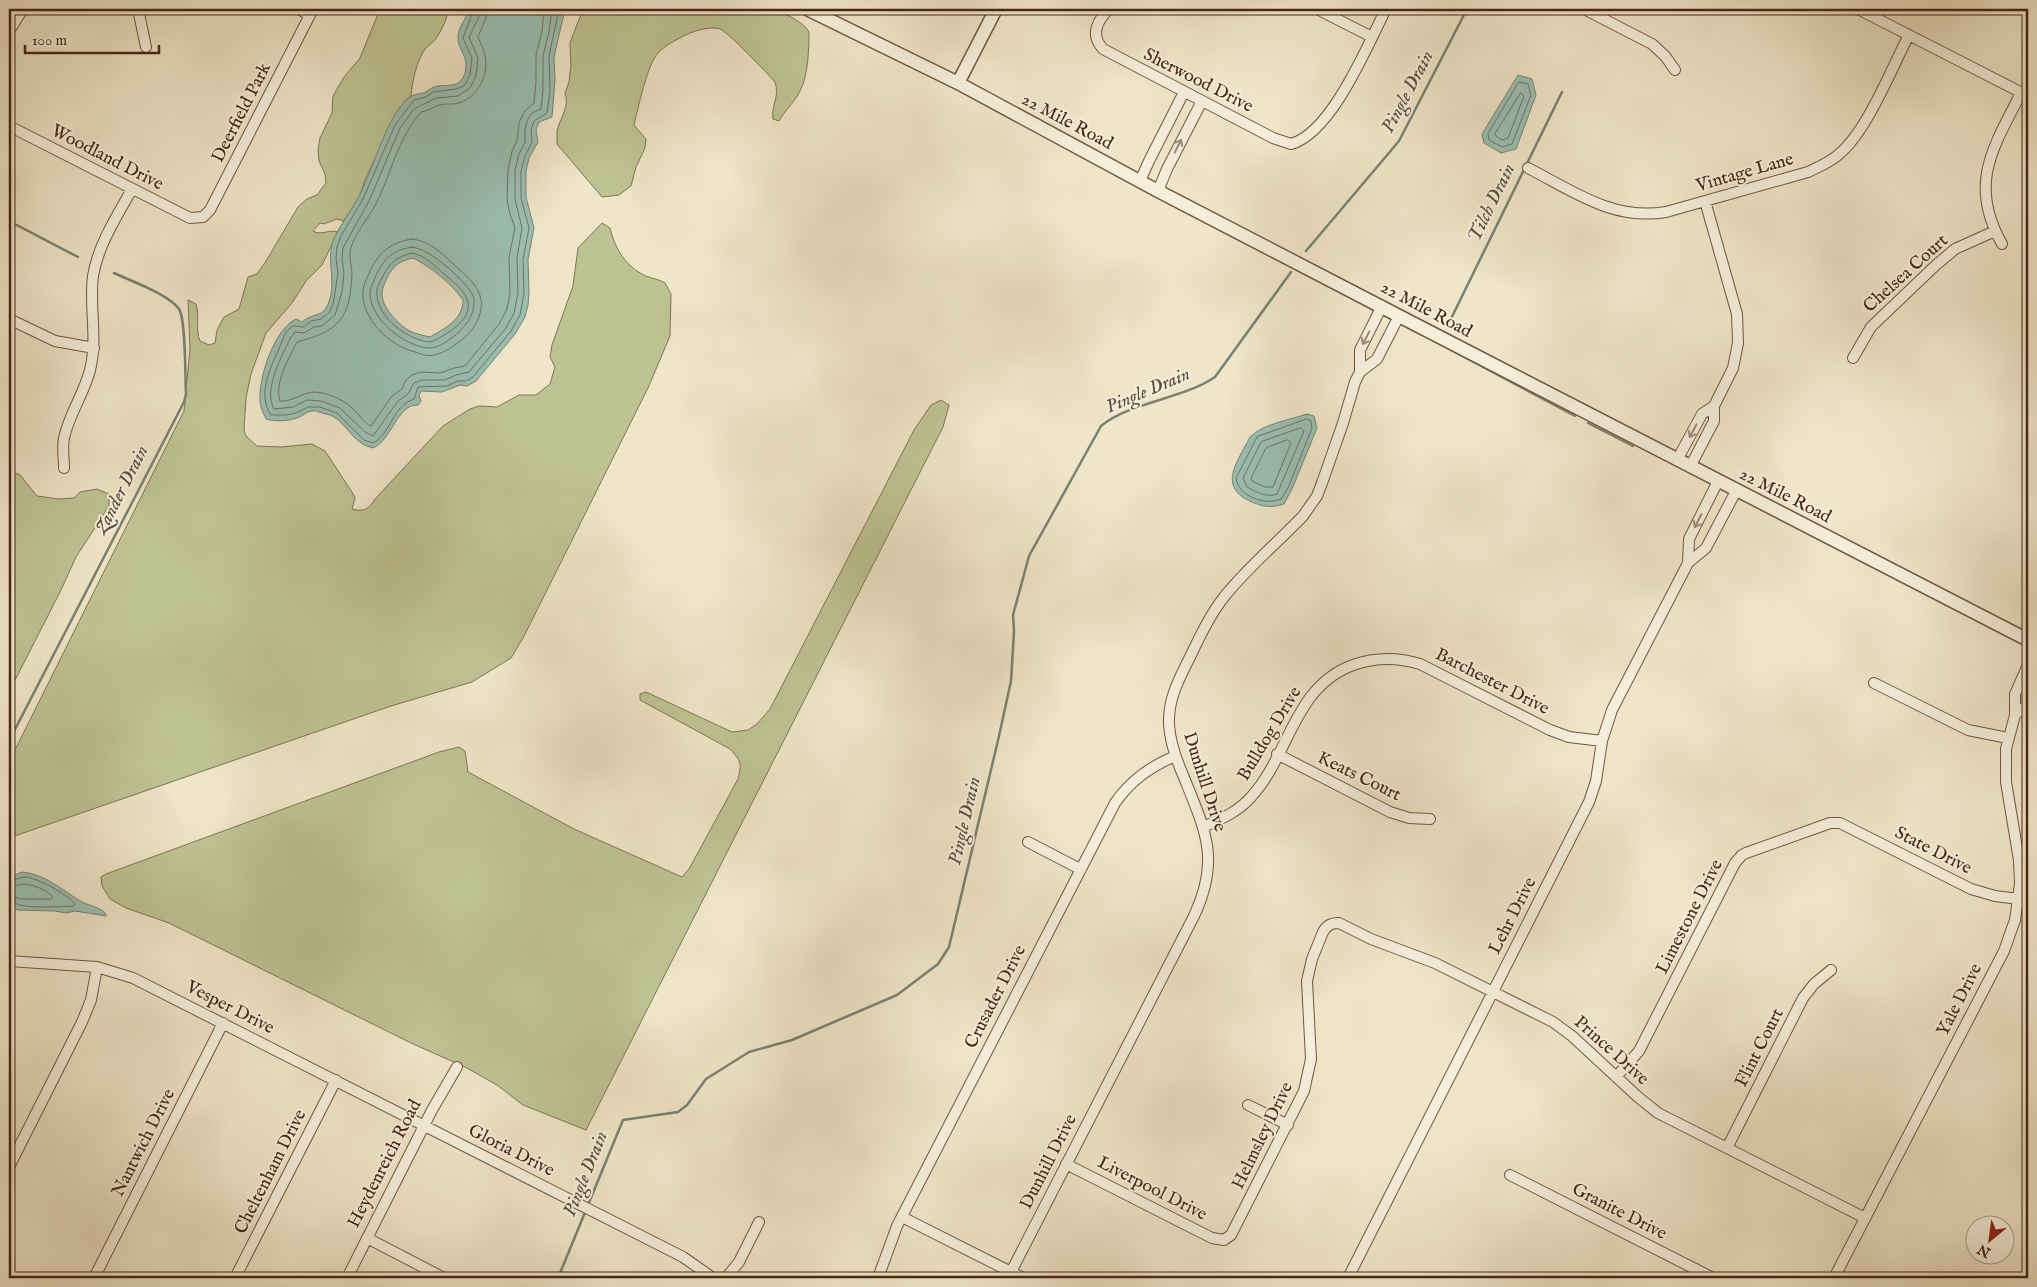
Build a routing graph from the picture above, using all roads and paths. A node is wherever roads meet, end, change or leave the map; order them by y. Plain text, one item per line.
1 (23, 9) edge
2 (138, 9) edge
3 (298, 9) edge
4 (808, 9) edge
5 (996, 9) edge
6 (1108, 9) edge
7 (1317, 9) edge
8 (1386, 9) edge
9 (1584, 9) edge
10 (1858, 9) edge
11 (312, 12) edge
12 (9, 31) edge
13 (1909, 35) junction
14 (1372, 37) junction
15 (146, 47) dead end
16 (1675, 70) dead end
17 (958, 83) junction
18 (1184, 92) junction
19 (2025, 95) edge
20 (1202, 101) junction
21 (9, 126) edge
22 (1528, 168) dead end
23 (1140, 181) junction
24 (132, 189) junction
25 (1158, 190) junction
26 (1705, 201) junction
27 (190, 218) joint
28 (1995, 231) junction
29 (2002, 244) dead end
30 (1382, 306) junction
31 (1399, 316) junction
32 (9, 319) edge
33 (94, 348) junction
34 (1854, 358) dead end
35 (1360, 372) junction
36 (1714, 406) junction
37 (1677, 460) junction
38 (1690, 467) junction
39 (64, 468) dead end
40 (1718, 481) junction
41 (1736, 491) junction
42 (1688, 563) junction
43 (2028, 640) edge
44 (1366, 661) joint
45 (2028, 665) edge
46 (1874, 683) dead end
47 (2028, 704) edge
48 (2014, 715) junction
49 (2008, 738) junction
50 (1602, 741) junction
51 (1277, 754) junction
52 (1175, 756) junction
53 (1430, 819) dead end
54 (1835, 822) joint
55 (1203, 827) junction
56 (1028, 842) dead end
57 (1080, 869) junction
58 (2019, 899) junction
59 (1329, 924) joint
60 (9, 961) edge
61 (96, 967) junction
62 (1831, 970) dead end
63 (1493, 992) junction
64 (223, 1023) junction
65 (457, 1067) dead end
66 (1616, 1077) junction
67 (336, 1080) junction
68 (1248, 1105) dead end
69 (425, 1125) junction
70 (1288, 1125) junction
71 (1727, 1148) junction
72 (1066, 1164) junction
73 (9, 1167) edge
74 (1510, 1175) dead end
75 (902, 1217) junction
76 (1865, 1218) junction
77 (759, 1222) dead end
78 (367, 1238) junction
79 (1224, 1240) joint
80 (1011, 1272) junction
81 (1693, 1274) edge
82 (94, 1278) edge
83 (236, 1278) edge
84 (347, 1278) edge
85 (444, 1278) edge
86 (713, 1278) edge
87 (726, 1278) edge
88 (878, 1278) edge
89 (1023, 1278) edge
90 (1348, 1278) edge
91 (1713, 1278) edge
92 (1834, 1278) edge

1 - 12 street
2 - 15 street
3 - 11 street
4 - 17 street, 22 Mile Road
5 - 17 street
6 - 18 street, Sherwood Drive
7 - 14 street
8 - 14 street
9 - 16 street
10 - 13 street
11 - 27 street, Deerfield Park
13 - 19 street
13 - 26 street, Vintage Lane
14 - 20 street, Sherwood Drive
17 - 23 street, 22 Mile Road
18 - 20 street, Sherwood Drive
18 - 23 street
19 - 28 street
25 -> 20 street
21 - 24 street, Woodland Drive
22 - 26 street, Vintage Lane
23 - 25 street, 22 Mile Road
24 - 27 street, Woodland Drive
24 - 33 street
25 - 30 street, 22 Mile Road
26 - 36 street
28 - 29 street
28 - 34 street, Chelsea Court
30 - 31 street, 22 Mile Road
30 -> 35 street, Dunhill Drive
31 - 35 street, Dunhill Drive
31 - 37 street, 22 Mile Road
32 - 33 street
33 - 39 street
35 - 52 street, Dunhill Drive
36 -> 37 street
36 - 38 street
37 - 38 street, 22 Mile Road
38 - 40 street, 22 Mile Road
40 - 41 street, 22 Mile Road
40 -> 42 street, Lehr Drive
41 - 42 street, Lehr Drive
41 - 43 street, 22 Mile Road
42 - 50 street, Lehr Drive
44 - 50 street, Barchester Drive
44 - 51 street, Bulldog Drive
45 - 48 street, Yale Drive
46 - 49 street
47 - 48 street
48 - 49 street, Yale Drive
49 - 58 street, Yale Drive
50 - 63 street, Lehr Drive
51 - 53 street, Keats Court
51 - 55 street, Bulldog Drive
52 - 55 street, Dunhill Drive
52 - 57 street, Crusader Drive
54 - 58 street, State Drive
54 - 66 street, Limestone Drive
55 - 72 street, Dunhill Drive
56 - 57 street
57 - 75 street, Crusader Drive
58 - 76 street, Yale Drive
59 - 63 street, Prince Drive
59 - 70 street, Helmsley Drive
60 - 61 street, Vesper Drive
61 - 64 street, Vesper Drive
61 - 73 street
62 - 71 street, Flint Court
63 - 66 street, Prince Drive
63 - 90 street, Lehr Drive
64 - 67 street, Vesper Drive
64 - 82 street, Nantwich Drive
65 - 69 street, Heydenreich Road
66 - 71 street, Prince Drive
67 - 69 street, Vesper Drive
67 - 83 street, Cheltenham Drive
68 - 70 street
69 - 78 street, Heydenreich Road
69 - 86 street, Gloria Drive
70 - 79 street, Helmsley Drive
71 - 76 street, Prince Drive
72 - 79 street, Liverpool Drive
72 - 80 street, Dunhill Drive
74 - 81 street, Granite Drive
75 - 80 street
75 - 88 street, Crusader Drive
76 - 92 street, Yale Drive
77 - 87 street
78 - 84 street, Heydenreich Road
78 - 85 street
80 - 89 street
81 - 91 street, Granite Drive

